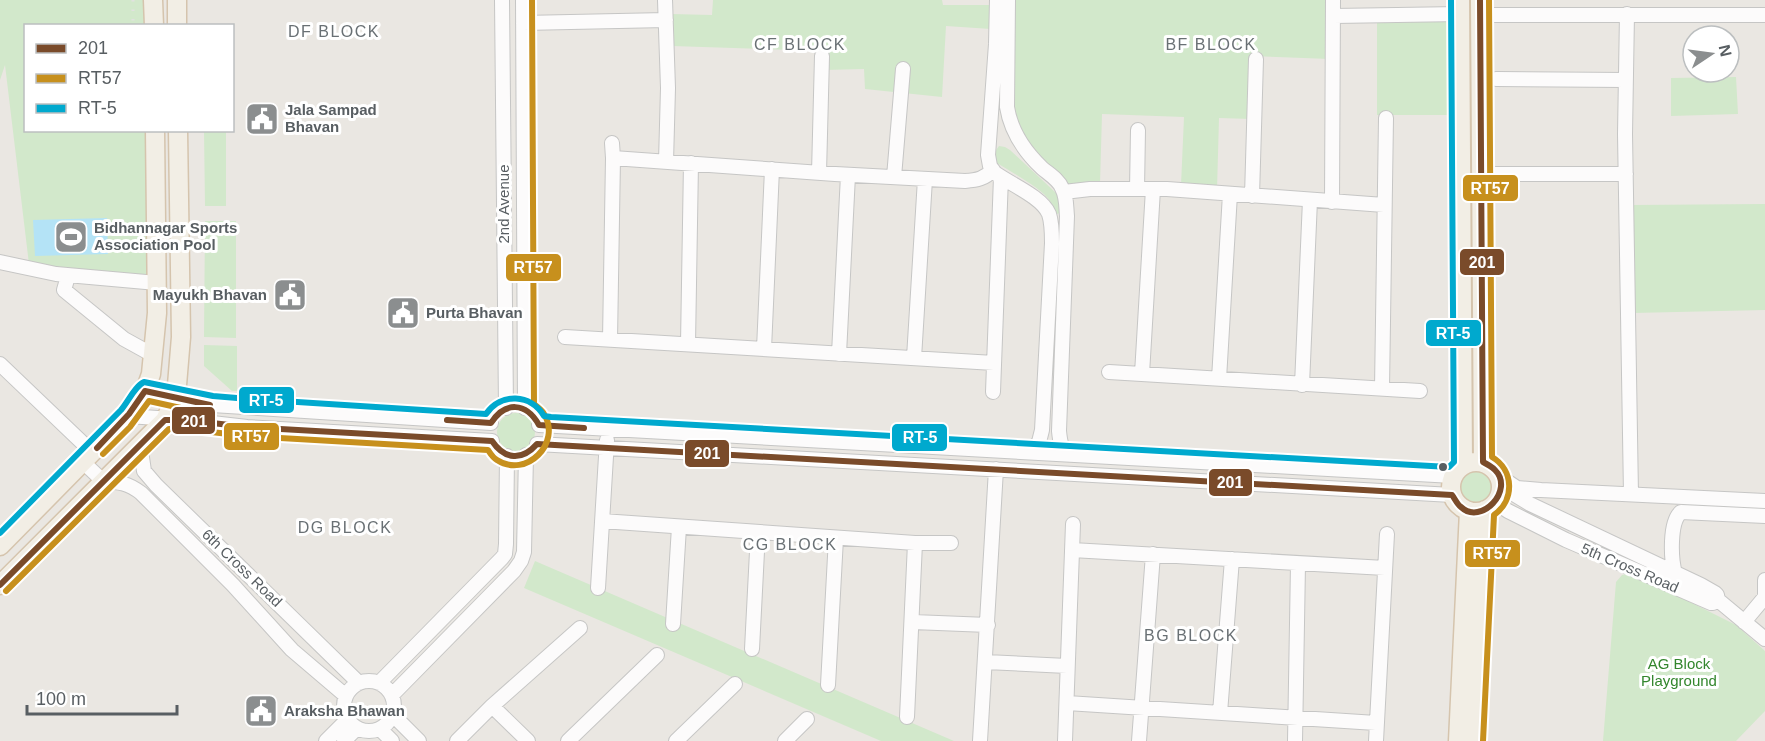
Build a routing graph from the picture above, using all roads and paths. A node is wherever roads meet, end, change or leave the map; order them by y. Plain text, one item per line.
1 (153, 0) edge
2 (177, 0) edge
3 (502, 0) edge
4 (523, 0) edge
5 (665, 0) edge
6 (997, 0) edge
7 (1008, 0) edge
8 (1333, 0) edge
9 (1460, 7) edge
10 (1480, 7) edge
11 (1654, 7) edge
12 (1627, 14) junction
13 (1765, 15) edge
14 (1334, 16) junction
15 (666, 20) junction
16 (523, 22) junction
17 (154, 24) edge
18 (177, 24) edge
19 (503, 47) junction
20 (523, 47) junction
21 (822, 56) dead end
22 (1256, 59) dead end
23 (903, 69) dead end
24 (1496, 79) dead end
25 (1626, 80) junction
26 (1386, 118) dead end
27 (1014, 130) junction
28 (1138, 130) dead end
29 (155, 132) edge
30 (178, 132) edge
31 (612, 142) dead end
32 (989, 144) junction
33 (613, 158) junction
34 (666, 162) junction
35 (691, 163) junction
36 (155, 169) junction
37 (178, 169) junction
38 (772, 169) junction
39 (819, 173) junction
40 (997, 174) junction
41 (1481, 174) junction
42 (1626, 174) junction
43 (848, 175) junction
44 (894, 177) junction
45 (925, 179) junction
46 (1137, 189) junction
47 (1153, 189) junction
48 (1064, 192) junction
49 (1230, 194) junction
50 (1252, 196) junction
51 (1310, 200) junction
52 (1332, 202) junction
53 (1384, 205) junction
54 (1067, 216) junction
55 (1051, 220) junction
56 (0, 262) edge
57 (68, 276) junction
58 (157, 283) junction
59 (1047, 334) junction
60 (1062, 334) junction
61 (566, 337) dead end
62 (610, 340) junction
63 (688, 344) junction
64 (765, 349) junction
65 (839, 354) junction
66 (153, 355) junction
67 (914, 358) junction
68 (994, 363) junction
69 (0, 364) edge
70 (1109, 372) dead end
71 (1142, 374) junction
72 (1219, 379) junction
73 (1302, 384) junction
74 (1382, 388) junction
75 (145, 391) junction
76 (1420, 391) dead end
77 (993, 392) dead end
78 (176, 397) junction
79 (506, 408) junction
80 (525, 408) junction
81 (128, 416) junction
82 (165, 420) junction
83 (491, 423) junction
84 (540, 425) junction
85 (607, 429) junction
86 (492, 441) junction
87 (140, 444) junction
88 (537, 444) junction
89 (914, 446) junction
90 (608, 448) junction
91 (1029, 452) junction
92 (1068, 454) junction
93 (526, 455) junction
94 (507, 456) junction
95 (88, 457) junction
96 (1483, 462) junction
97 (913, 465) junction
98 (996, 469) junction
99 (1458, 471) junction
100 (103, 481) junction
101 (1631, 494) junction
102 (1452, 495) junction
103 (1490, 497) junction
104 (1765, 501) edge
105 (1765, 516) edge
106 (602, 521) junction
107 (1073, 524) dead end
108 (679, 526) junction
109 (758, 532) junction
110 (1387, 534) dead end
111 (836, 538) junction
112 (915, 543) junction
113 (951, 543) dead end
114 (0, 546) edge
115 (1072, 550) junction
116 (1153, 554) junction
117 (1232, 559) junction
118 (1298, 564) junction
119 (1385, 568) junction
120 (245, 572) junction
121 (1676, 573) junction
122 (1765, 580) edge
123 (0, 585) edge
124 (232, 585) junction
125 (598, 588) dead end
126 (1765, 598) edge
127 (1718, 600) junction
128 (913, 622) junction
129 (1744, 622) junction
130 (673, 624) dead end
131 (988, 625) junction
132 (580, 628) dead end
133 (1765, 639) edge
134 (752, 649) dead end
135 (657, 655) dead end
136 (986, 662) junction
137 (1067, 666) junction
138 (360, 683) junction
139 (379, 683) junction
140 (735, 684) dead end
141 (828, 685) dead end
142 (392, 695) junction
143 (346, 696) junction
144 (1067, 702) junction
145 (492, 706) junction
146 (1141, 708) junction
147 (1220, 713) junction
148 (393, 716) junction
149 (1296, 716) junction
150 (908, 717) dead end
151 (807, 719) dead end
152 (352, 723) junction
153 (1376, 723) junction
154 (380, 729) junction
155 (326, 741) edge
156 (344, 741) edge
157 (392, 741) edge
158 (419, 741) edge
159 (457, 741) edge
160 (528, 741) edge
161 (568, 741) edge
162 (676, 741) edge
163 (785, 741) edge
164 (980, 741) edge
165 (1065, 741) edge
166 (1139, 741) edge
167 (1295, 741) edge
168 (1376, 741) edge
169 (1458, 741) edge
170 (1474, 741) edge

1 - 17 main road
2 - 18 main road
3 - 19 street, 2nd Avenue
4 - 16 street, 2nd Avenue
5 - 15 street
6 - 32 street
7 - 27 street
8 - 14 street
9 - 14 street
9 - 99 main road
10 - 12 street
10 - 41 main road
11 - 12 street
11 - 13 street
12 - 25 street
14 - 52 street
15 - 16 street
15 - 34 street
16 - 20 street, 2nd Avenue
19 - 20 street
19 - 79 street, 2nd Avenue
20 - 80 street, 2nd Avenue
21 - 39 street
22 - 50 street
23 - 44 street
24 - 25 street
25 - 42 street
26 - 53 street
27 - 32 street
27 - 48 street
28 - 46 street
29 - 36 main road
30 - 37 main road
31 - 33 street
32 - 40 street
33 - 34 street
33 - 62 street
34 - 35 street
35 - 38 street
35 - 63 street
36 - 37 main road
36 - 58 main road
37 - 78 main road
38 - 39 street
38 - 64 street
39 - 43 street
40 - 45 street
40 - 55 street
40 - 68 street
41 - 42 street
41 - 96 main road
42 - 101 street
43 - 44 street
43 - 65 street
44 - 45 street
45 - 67 street
46 - 47 street
46 - 48 street
47 - 49 street
47 - 71 street
48 - 54 street
49 - 50 street
49 - 72 street
50 - 51 street
51 - 52 street
51 - 73 street
52 - 53 street
53 - 74 street
54 - 55 street
54 - 60 street
55 - 59 street
56 - 57 street
57 - 58 street
57 - 66 street
58 - 66 main road
59 - 60 street
59 - 91 street
60 - 92 street
61 - 62 street
62 - 63 street
63 - 64 street
64 - 65 street
65 - 67 street
66 - 75 main road
67 - 68 street
68 - 77 street
69 - 95 street
70 - 71 street
71 - 72 street
72 - 73 street
73 - 74 street
74 - 76 street
75 - 78 street
75 - 81 main road
78 - 82 main road
78 - 83 street
79 - 80 street
79 - 83 street
80 - 84 street
81 - 82 street
81 - 95 main road
82 - 86 street
82 - 87 main road
83 - 86 street
84 - 85 street
84 - 88 street
85 - 89 street
85 - 90 street
86 - 94 street
87 - 100 main road
87 - 120 street, 6th Cross Road
88 - 90 street
88 - 93 street
89 - 91 street
89 - 97 street
90 - 97 street
90 - 106 street
91 - 92 street
92 - 99 street
93 - 94 street
93 - 142 street
94 - 139 street
95 - 100 street
95 - 114 main road
96 - 99 main road
96 - 103 main road
97 - 98 street
98 - 102 street
98 - 131 street
99 - 102 main road
100 - 123 main road
100 - 124 street
101 - 103 street
101 - 104 street
102 - 103 main road
103 - 121 street, 5th Cross Road
103 - 127 street, 5th Cross Road
103 - 169 main road
103 - 170 main road
105 - 121 street, 5th Cross Road
106 - 108 street
106 - 125 street
107 - 115 street
108 - 109 street
108 - 130 street
109 - 111 street
109 - 134 street
110 - 119 street
111 - 112 street
111 - 141 street
112 - 113 street
112 - 128 street
115 - 116 street
115 - 137 street
116 - 117 street
116 - 146 street
117 - 118 street
117 - 147 street
118 - 119 street
118 - 149 street
119 - 153 street
120 - 124 street
120 - 138 street, 6th Cross Road
121 - 127 street, 5th Cross Road
122 - 126 street
124 - 143 street
126 - 129 street
127 - 129 street
128 - 131 street
128 - 150 street
129 - 133 street
131 - 136 street
132 - 145 street
135 - 161 street
136 - 137 street
136 - 164 street
137 - 144 street
138 - 139 street
138 - 143 street
139 - 142 street
140 - 162 street
142 - 148 street
143 - 152 street
144 - 146 street
144 - 165 street
145 - 159 street
145 - 160 street
146 - 147 street
146 - 166 street
147 - 149 street
148 - 154 street
148 - 158 street
149 - 153 street
149 - 167 street
151 - 163 street
152 - 154 street
152 - 155 street
152 - 156 street
153 - 168 street
154 - 157 street

